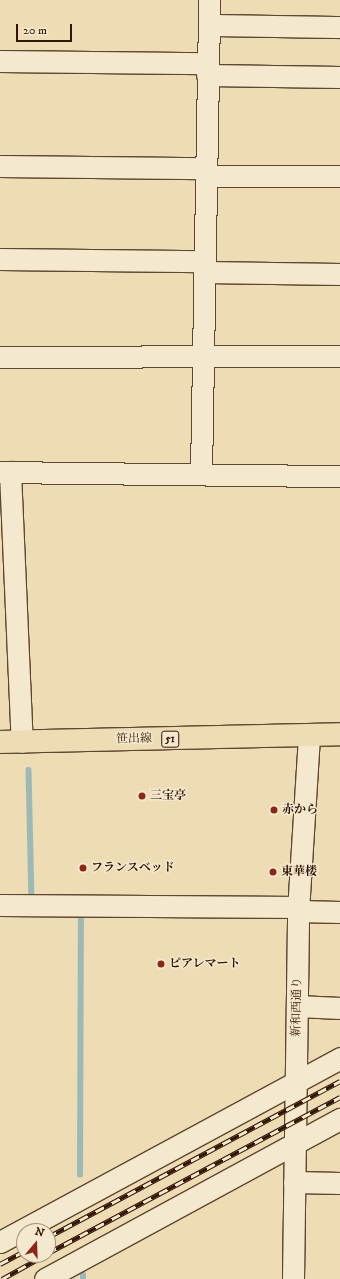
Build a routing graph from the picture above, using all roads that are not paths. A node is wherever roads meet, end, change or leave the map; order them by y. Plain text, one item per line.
1 (209, 0) edge
2 (208, 25) junction
3 (340, 26) edge
4 (0, 61) edge
5 (207, 69) junction
6 (340, 77) edge
7 (0, 166) edge
8 (206, 172) junction
9 (340, 176) edge
10 (0, 259) edge
11 (205, 266) junction
12 (340, 274) edge
13 (204, 355) junction
14 (340, 356) edge
15 (0, 357) edge
16 (5, 472) edge
17 (201, 473) junction
18 (340, 476) edge
19 (340, 734) edge
20 (309, 735) junction
21 (0, 742) edge
22 (22, 742) junction
23 (0, 905) edge
24 (299, 909) junction
25 (340, 912) edge
26 (297, 1006) junction
27 (340, 1008) edge
28 (340, 1058) edge
29 (295, 1081) junction
30 (340, 1119) edge
31 (295, 1142) junction
32 (294, 1182) junction
33 (340, 1183) edge
34 (0, 1242) edge
35 (45, 1279) edge
36 (292, 1279) edge

1 - 2 street
2 - 3 street
2 - 5 street
4 - 5 street
5 - 6 street
5 - 8 street
7 - 8 street
8 - 9 street
8 - 11 street
10 - 11 street
11 - 12 street
11 - 13 street
13 - 14 street
13 - 15 street
13 - 17 street
16 - 17 street
16 - 22 street
17 - 18 street
19 - 20 main road, 笹出線 / 51
20 - 22 main road, 笹出線 / 51
20 - 24 street, 新和西通り
21 - 22 main road, 笹出線 / 51
23 - 24 street
24 - 25 street
24 - 26 street, 新和西通り
26 - 27 street
26 - 29 street, 新和西通り
28 - 29 street
29 - 31 street, 新和西通り
29 - 34 street
30 - 31 street
31 - 32 street, 新和西通り
31 - 35 street
32 - 33 street
32 - 36 street, 新和西通り

